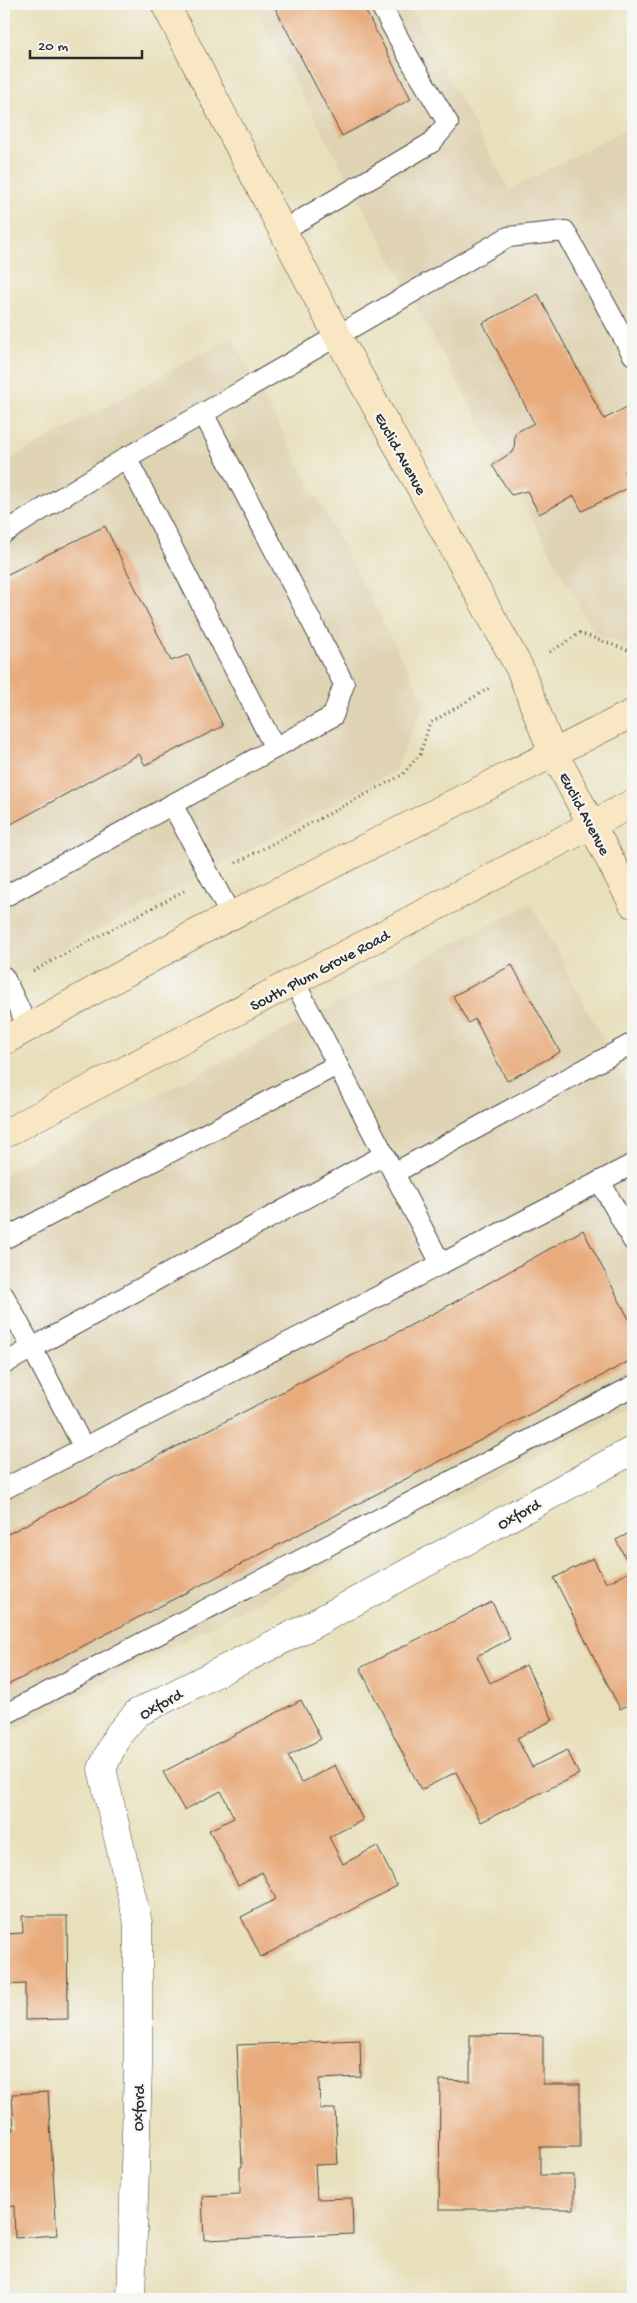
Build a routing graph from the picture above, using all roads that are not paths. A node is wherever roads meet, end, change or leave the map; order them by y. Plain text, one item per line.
1 (165, 4) edge
2 (380, 4) edge
3 (282, 231) junction
4 (338, 337) junction
5 (633, 355) edge
6 (203, 413) junction
7 (126, 457) junction
8 (4, 533) edge
9 (633, 713) edge
10 (275, 748) junction
11 (552, 754) junction
12 (172, 804) junction
13 (633, 804) edge
14 (592, 825) junction
15 (4, 897) edge
16 (633, 904) edge
17 (231, 916) junction
18 (4, 977) edge
19 (294, 981) junction
20 (28, 1027) junction
21 (4, 1041) edge
22 (633, 1043) edge
23 (337, 1065) junction
24 (4, 1134) edge
25 (384, 1155) junction
26 (633, 1164) edge
27 (394, 1173) junction
28 (600, 1181) junction
29 (4, 1239) edge
30 (633, 1241) edge
31 (441, 1264) junction
32 (4, 1296) edge
33 (32, 1348) junction
34 (4, 1364) edge
35 (633, 1386) edge
36 (84, 1448) junction
37 (633, 1450) edge
38 (4, 1489) edge
39 (4, 1715) edge
40 (131, 2299) edge

1 - 3 main road, Euclid Avenue
2 - 3 lane
3 - 4 main road, Euclid Avenue
4 - 5 lane
4 - 6 lane
4 - 11 main road, Euclid Avenue
6 - 7 lane
6 - 10 lane
7 - 8 lane
7 - 10 lane
9 - 11 main road
10 - 12 lane
11 - 14 main road, Euclid Avenue
11 - 17 main road
12 - 15 lane
12 - 17 lane
13 - 14 main road, South Plum Grove Road
14 - 16 main road, Euclid Avenue
14 - 19 main road, South Plum Grove Road
17 - 20 main road
18 - 20 lane
19 - 23 lane
19 - 24 main road, South Plum Grove Road
20 - 21 main road
22 - 27 lane
23 - 25 lane
23 - 29 lane
25 - 27 lane
25 - 33 lane
26 - 28 lane
27 - 31 lane
28 - 30 lane
28 - 31 lane
31 - 36 lane
32 - 33 lane
33 - 34 lane
33 - 36 lane
35 - 39 lane
36 - 38 lane
37 - 40 street, Oxford

